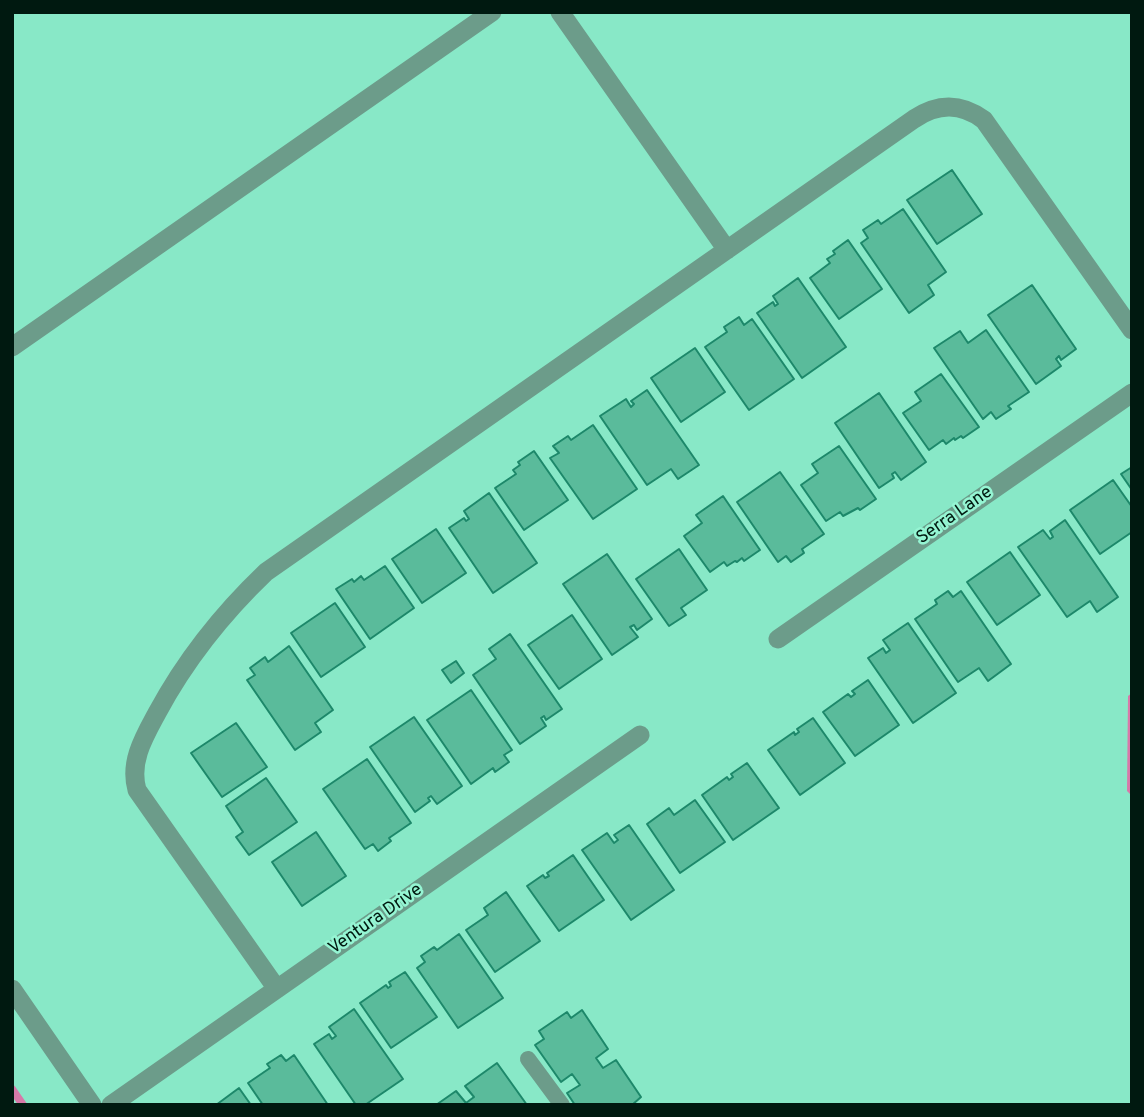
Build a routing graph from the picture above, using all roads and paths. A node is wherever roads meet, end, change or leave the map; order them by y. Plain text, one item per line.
1 (492, 12) edge
2 (560, 12) edge
3 (727, 250) junction
4 (1132, 330) edge
5 (12, 347) edge
6 (1132, 393) edge
7 (778, 639) dead end
8 (640, 735) dead end
9 (12, 989) edge
10 (277, 989) junction
11 (528, 1059) dead end
12 (92, 1105) edge
13 (111, 1105) edge
14 (562, 1105) edge

1 - 5 street
2 - 3 street
3 - 4 street
3 - 10 street
6 - 7 street, Serra Lane
8 - 10 street, Ventura Drive
9 - 12 street
10 - 13 street, Ventura Drive
11 - 14 lane

